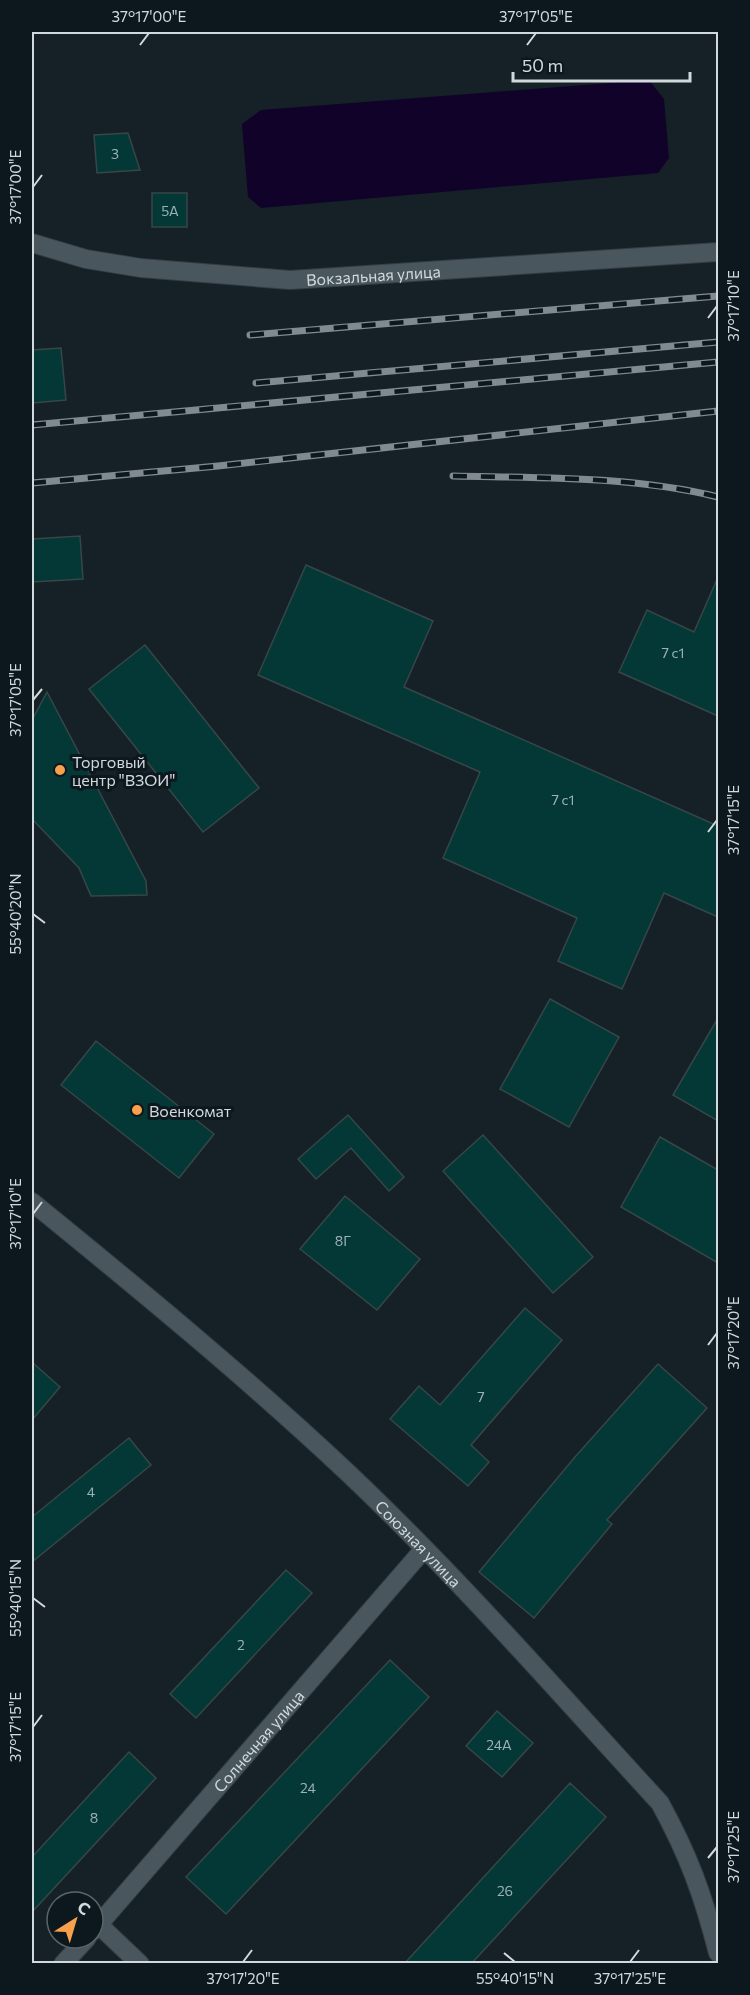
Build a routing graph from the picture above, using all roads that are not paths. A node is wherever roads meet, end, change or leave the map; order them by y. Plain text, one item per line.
1 (32, 243) edge
2 (718, 252) edge
3 (32, 1202) edge
4 (424, 1550) junction
5 (105, 1917) edge
6 (105, 1939) edge
7 (76, 1950) edge
8 (718, 1953) edge
9 (63, 1964) edge
10 (140, 1964) edge

1 - 2 street, Вокзальная улица
3 - 4 street, Союзная улица
4 - 5 street, Солнечная улица
4 - 8 street, Союзная улица
6 - 10 street
7 - 9 street, Солнечная улица

